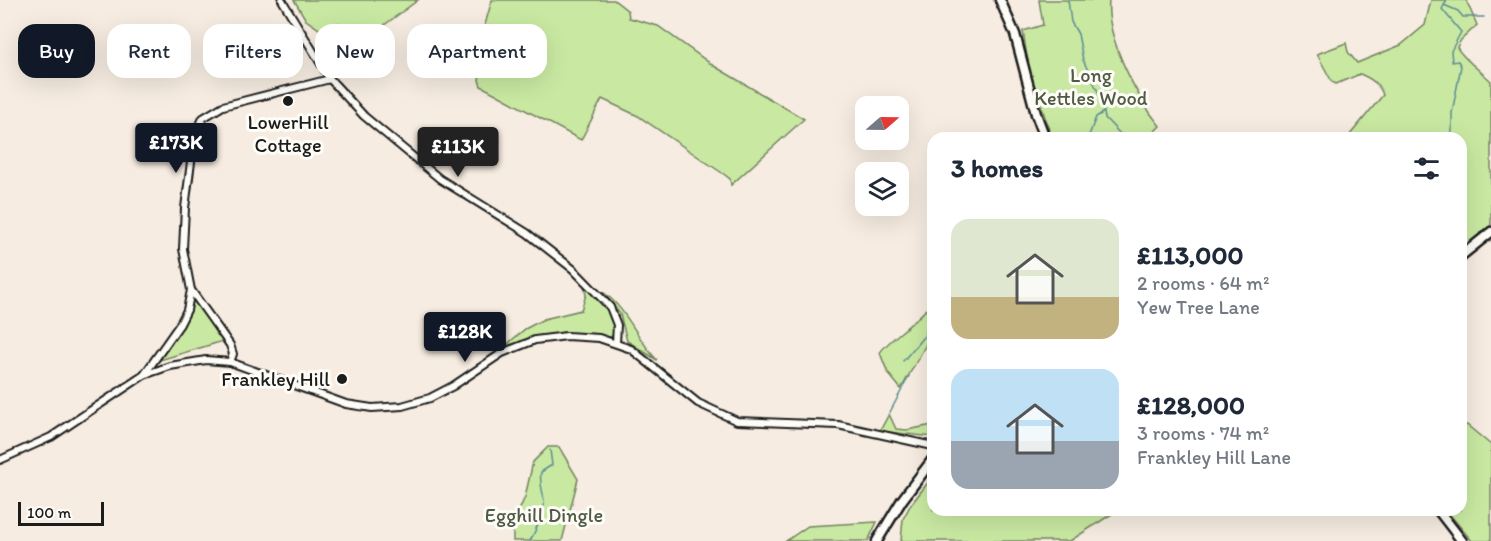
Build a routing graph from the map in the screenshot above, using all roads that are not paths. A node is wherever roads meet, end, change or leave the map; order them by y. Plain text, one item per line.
1 (282, 0) edge
2 (1000, 0) edge
3 (330, 79) junction
4 (1042, 132) edge
5 (1491, 232) edge
6 (1467, 251) edge
7 (191, 290) junction
8 (616, 343) junction
9 (230, 363) junction
10 (144, 375) junction
11 (927, 445) edge
12 (0, 460) edge
13 (927, 467) edge
14 (1443, 516) edge
15 (877, 541) edge
16 (1462, 541) edge

1 - 3 street
2 - 4 street
3 - 7 street
3 - 8 street
5 - 6 street
7 - 9 street
7 - 10 street
8 - 9 street
8 - 11 street
9 - 10 street
10 - 12 street
13 - 15 street
14 - 16 street

